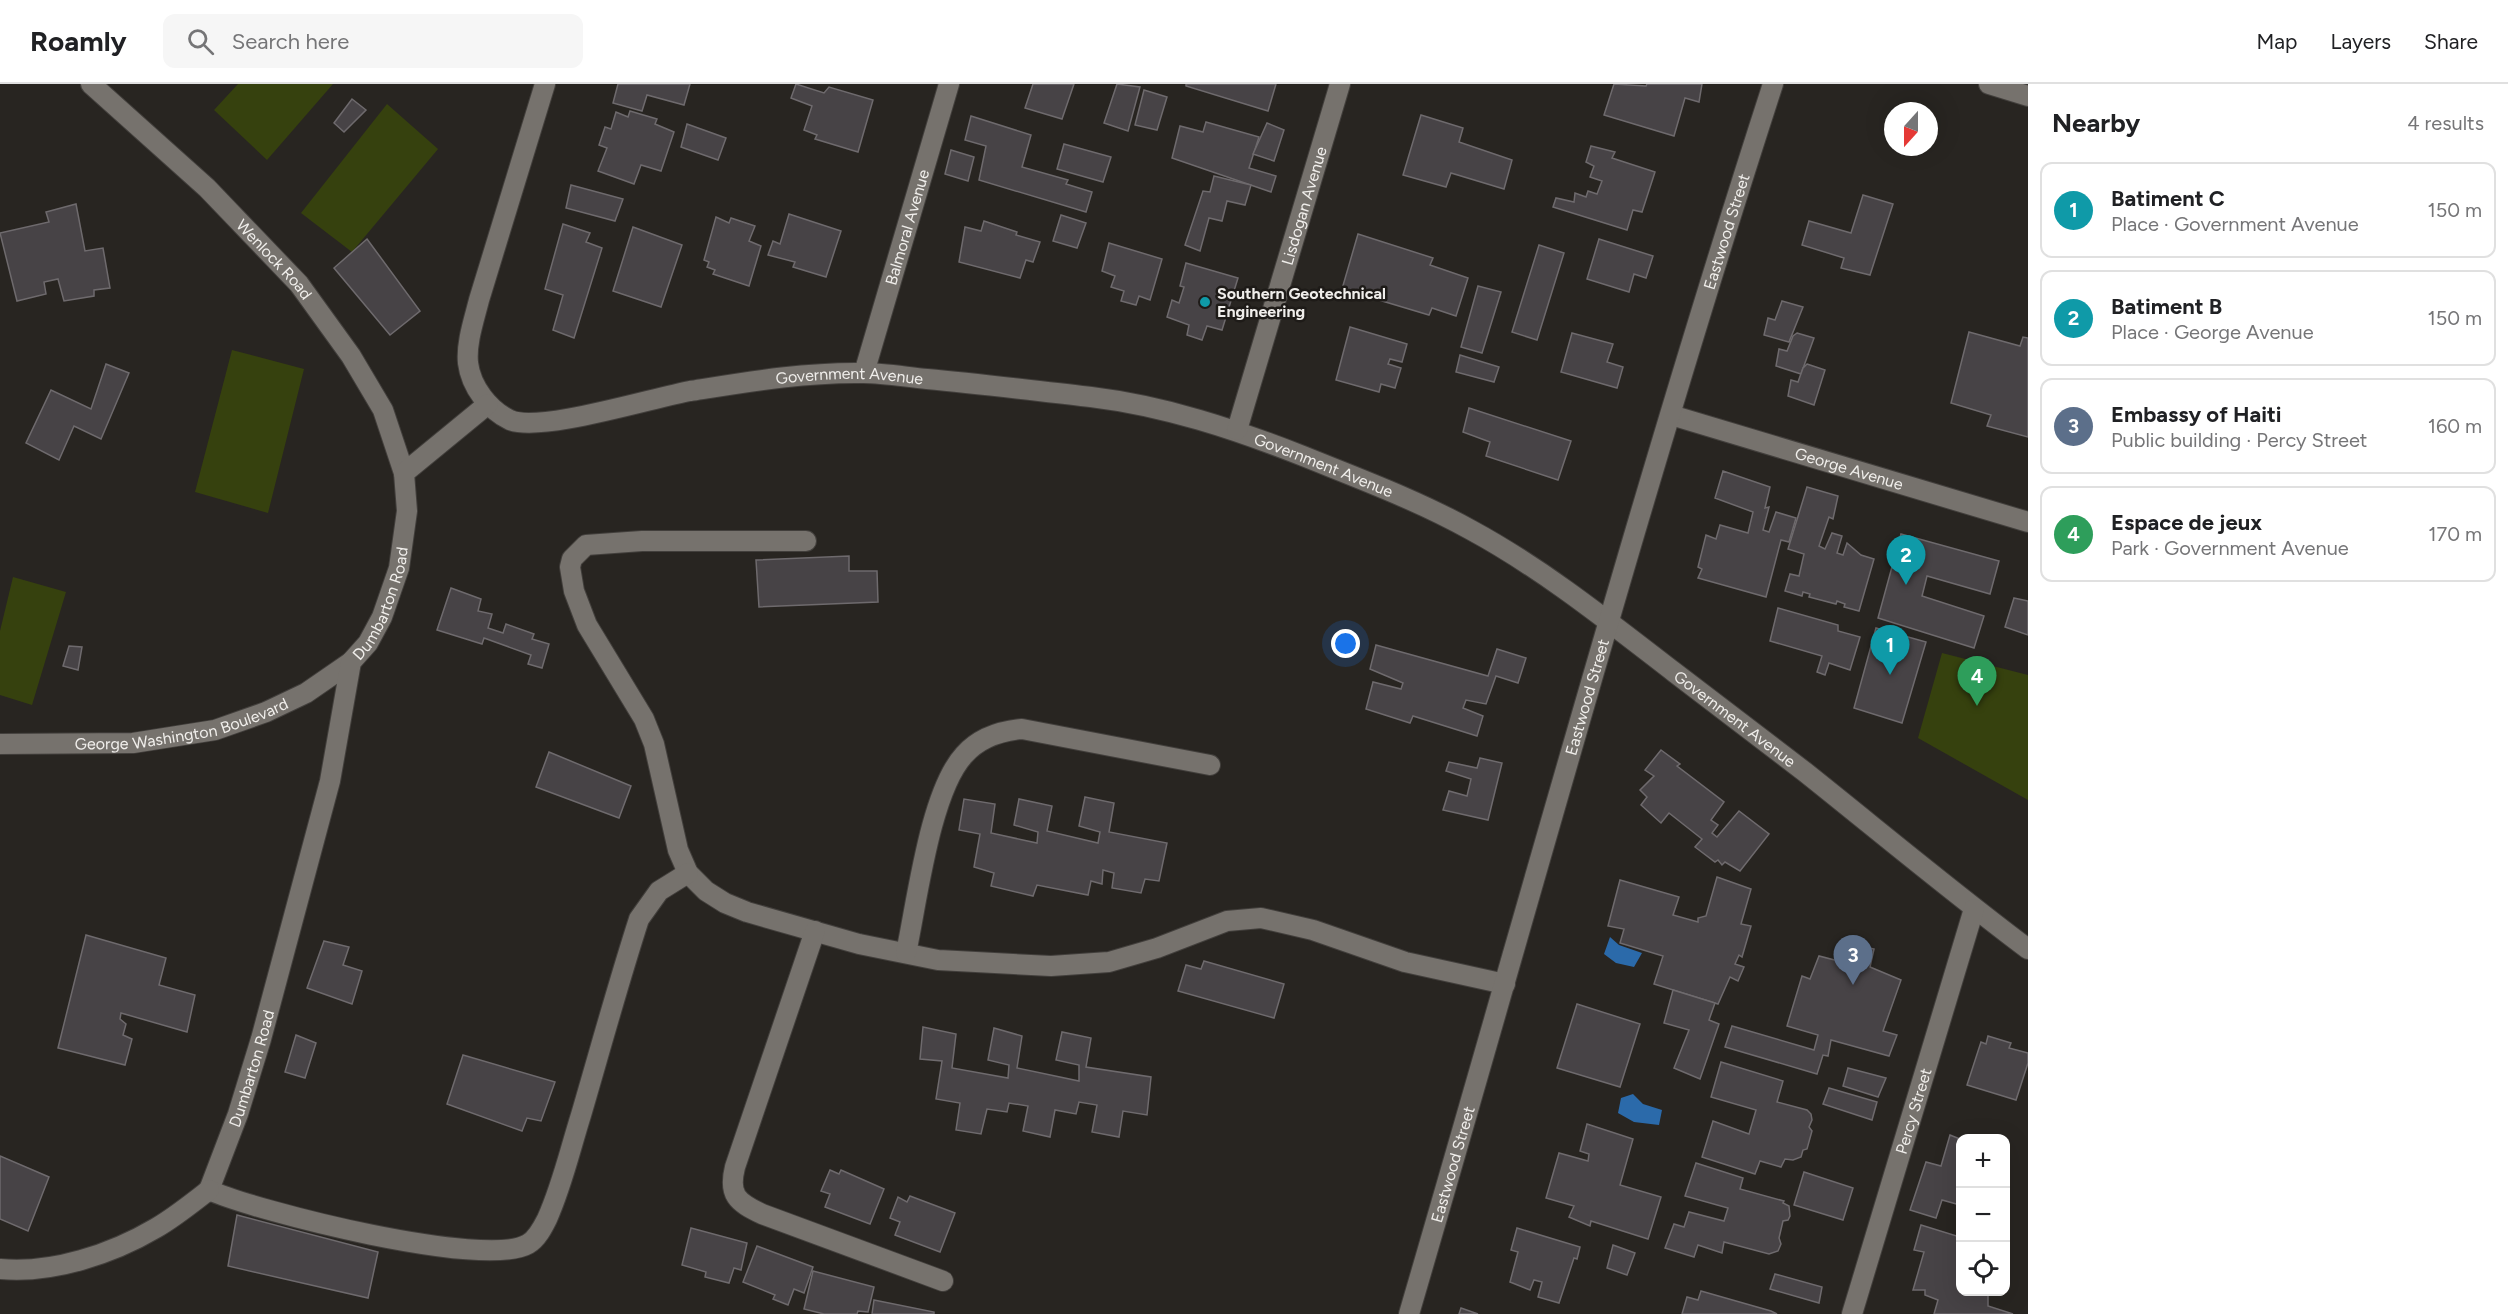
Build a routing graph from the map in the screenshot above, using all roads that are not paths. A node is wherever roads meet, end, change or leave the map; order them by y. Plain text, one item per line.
1 (91, 84) edge
2 (545, 84) edge
3 (949, 84) edge
4 (1340, 84) edge
5 (1773, 84) edge
6 (1989, 84) edge
7 (2028, 96) edge
8 (864, 373) junction
9 (488, 404) junction
10 (1671, 415) junction
11 (1237, 430) junction
12 (404, 472) junction
13 (2028, 522) edge
14 (806, 541) dead end
15 (1608, 621) junction
16 (351, 662) junction
17 (0, 744) edge
18 (1210, 765) dead end
19 (688, 873) junction
20 (1974, 909) junction
21 (815, 931) junction
22 (2028, 949) edge
23 (906, 953) junction
24 (1505, 984) junction
25 (209, 1190) junction
26 (0, 1269) edge
27 (943, 1281) dead end
28 (1409, 1314) edge
29 (1852, 1314) edge

1 - 12 street, Wenlock Road
2 - 9 street
3 - 8 street, Balmoral Avenue
4 - 11 street, Lisdogan Avenue
5 - 10 street, Eastwood Street
6 - 7 street
8 - 9 street, Government Avenue
8 - 11 street, Government Avenue
9 - 12 street
10 - 13 street, George Avenue
10 - 15 street, Eastwood Street
11 - 15 street, Government Avenue
12 - 16 street, Dumbarton Road
14 - 19 street
15 - 20 street, Government Avenue
15 - 24 street, Eastwood Street
16 - 17 street, George Washington Boulevard
16 - 25 street, Dumbarton Road
18 - 23 street
19 - 21 street
19 - 25 street
20 - 22 street, Government Avenue
20 - 29 street, Percy Street
21 - 23 street
21 - 27 street
23 - 24 street
24 - 28 street, Eastwood Street
25 - 26 street

